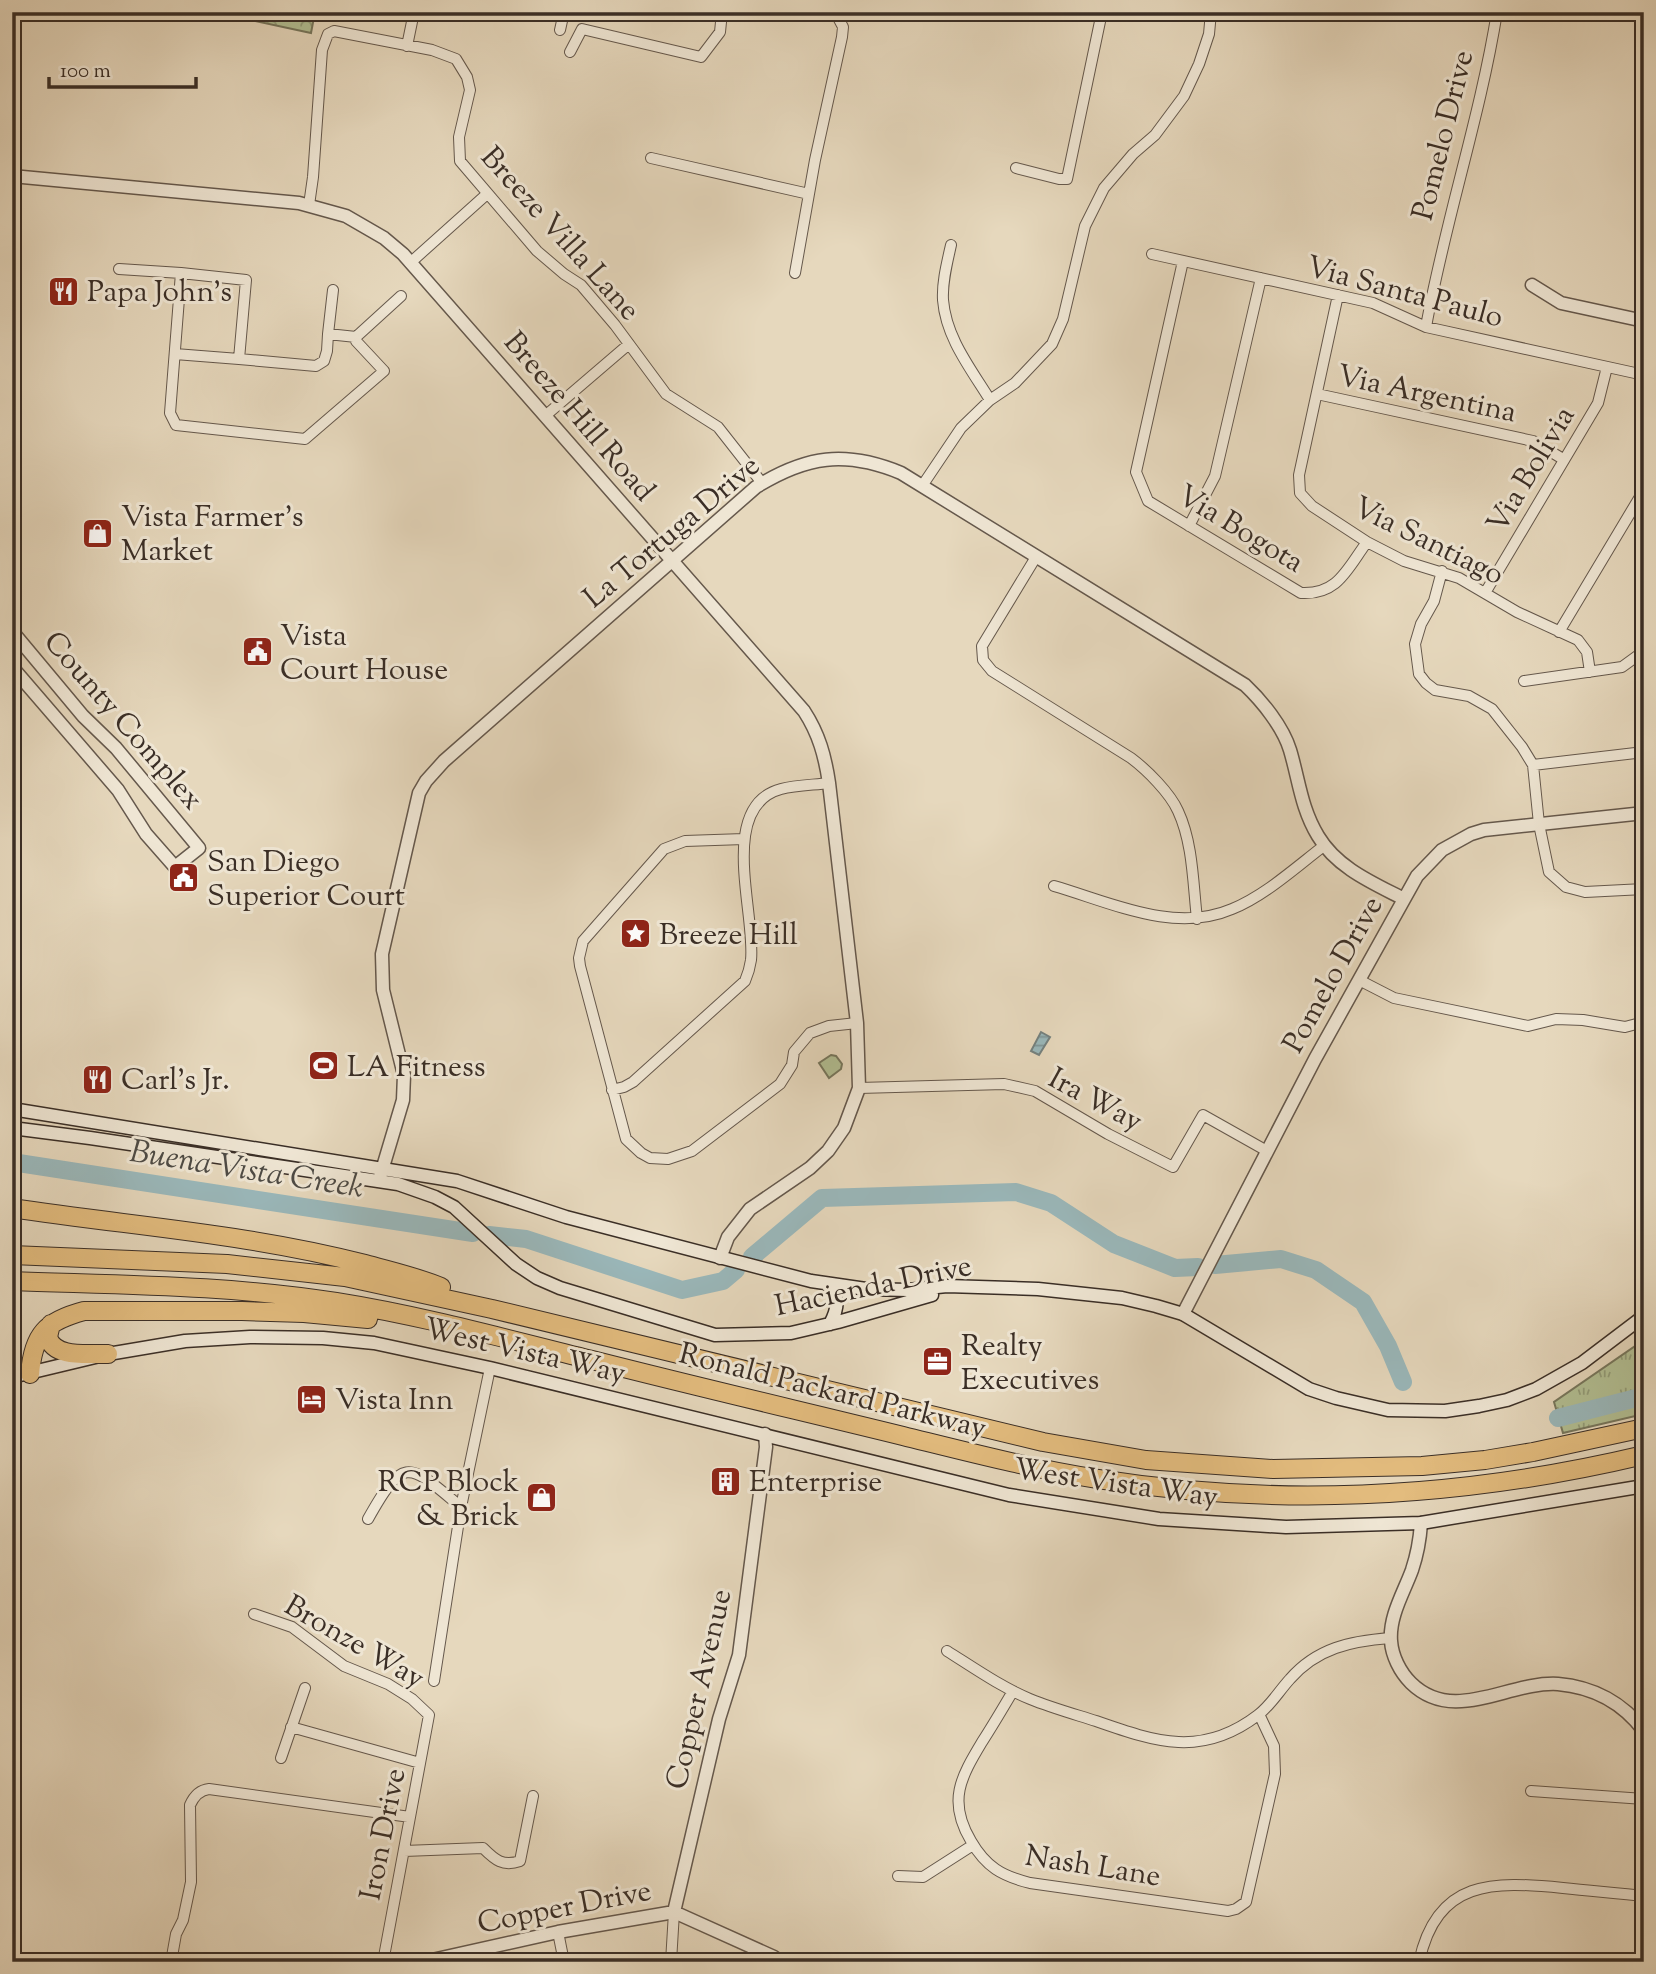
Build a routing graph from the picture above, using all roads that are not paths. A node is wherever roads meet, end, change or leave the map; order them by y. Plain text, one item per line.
1 (414, 12) edge
2 (564, 12) edge
3 (722, 12) edge
4 (835, 12) edge
5 (1102, 12) edge
6 (1211, 12) edge
7 (1497, 12) edge
8 (560, 30) dead end
9 (407, 46) junction
10 (570, 52) dead end
11 (651, 158) dead end
12 (1017, 168) dead end
13 (12, 176) edge
14 (487, 194) junction
15 (809, 194) junction
16 (309, 205) junction
17 (951, 246) dead end
18 (1152, 254) dead end
19 (1183, 261) junction
20 (410, 263) junction
21 (119, 269) dead end
22 (795, 272) dead end
23 (181, 274) junction
24 (1261, 278) junction
25 (1532, 285) dead end
26 (333, 290) dead end
27 (1338, 295) junction
28 (401, 296) dead end
29 (1644, 321) edge
30 (1426, 325) junction
31 (328, 334) junction
32 (356, 337) junction
33 (629, 344) junction
34 (175, 354) junction
35 (239, 359) junction
36 (1607, 367) junction
37 (1644, 374) edge
38 (1317, 394) junction
39 (990, 400) junction
40 (545, 416) junction
41 (1563, 459) junction
42 (762, 483) junction
43 (922, 486) junction
44 (1644, 490) edge
45 (1189, 526) junction
46 (1367, 542) junction
47 (1036, 556) junction
48 (672, 561) junction
49 (1442, 571) junction
50 (1485, 593) junction
51 (12, 631) edge
52 (1559, 632) junction
53 (1644, 651) edge
54 (12, 667) edge
55 (1590, 673) junction
56 (1524, 681) dead end
57 (1644, 752) edge
58 (1533, 765) junction
59 (829, 783) junction
60 (1644, 813) edge
61 (1539, 824) junction
62 (744, 839) junction
63 (1325, 845) junction
64 (1054, 886) dead end
65 (1644, 889) edge
66 (1404, 899) junction
67 (1197, 919) junction
68 (1359, 980) junction
69 (1644, 1022) edge
70 (857, 1023) junction
71 (859, 1088) junction
72 (612, 1090) junction
73 (12, 1109) edge
74 (12, 1128) edge
75 (1267, 1151) junction
76 (380, 1176) junction
77 (12, 1209) edge
78 (12, 1255) edge
79 (720, 1258) junction
80 (12, 1281) edge
81 (825, 1283) junction
82 (991, 1287) junction
83 (492, 1309) junction
84 (1183, 1314) junction
85 (1644, 1316) edge
86 (51, 1324) junction
87 (830, 1324) junction
88 (449, 1325) junction
89 (108, 1354) junction
90 (490, 1368) junction
91 (21, 1376) edge
92 (1644, 1429) edge
93 (765, 1434) junction
94 (1644, 1455) edge
95 (1644, 1486) edge
96 (461, 1507) junction
97 (368, 1519) dead end
98 (1421, 1523) junction
99 (254, 1614) dead end
100 (1390, 1638) junction
101 (947, 1651) dead end
102 (434, 1681) dead end
103 (304, 1688) dead end
104 (1013, 1691) junction
105 (1259, 1714) junction
106 (429, 1715) joint
107 (291, 1727) junction
108 (1644, 1731) edge
109 (281, 1758) dead end
110 (420, 1763) junction
111 (1531, 1791) dead end
112 (533, 1796) dead end
113 (1644, 1799) edge
114 (410, 1817) junction
115 (973, 1845) junction
116 (404, 1851) junction
117 (898, 1877) dead end
118 (1644, 1896) edge
119 (674, 1912) junction
120 (558, 1932) junction
121 (427, 1961) edge
122 (171, 1962) edge
123 (383, 1962) edge
124 (564, 1962) edge
125 (671, 1962) edge
126 (779, 1962) edge
127 (1419, 1962) edge

1 - 9 street
2 - 8 street
3 - 10 street
4 - 15 street
5 - 12 street
6 - 39 street
7 - 30 street, Pomelo Drive
9 - 14 street, Breeze Villa Lane
9 - 16 street, Breeze Villa Lane
11 - 15 street
13 - 16 street, Breeze Hill Road
14 - 20 street
14 - 33 street, Breeze Villa Lane
15 - 22 street
16 - 20 street, Breeze Hill Road
17 - 39 street
18 - 19 street, Via Santa Paulo
19 - 24 street, Via Santa Paulo
19 - 45 street, Via Bogota
20 - 40 street, Breeze Hill Road
21 - 23 street
23 - 34 street
23 - 35 street
24 - 27 street, Via Santa Paulo
24 - 45 street
25 - 29 street
26 - 31 street
27 - 30 street, Via Santa Paulo
27 - 38 street, Via Santiago
28 - 32 street
30 - 36 street, Via Santa Paulo
31 - 32 street
31 - 35 street
32 - 34 street
33 - 40 street
33 - 42 street, Breeze Villa Lane
34 - 35 street
36 - 37 street, Via Santa Paulo
36 - 41 street, Via Bolivia
38 - 41 street, Via Argentina
38 - 46 street, Via Santiago
39 - 43 street
40 - 48 street, Breeze Hill Road
41 - 50 street, Via Bolivia
42 - 43 street, La Tortuga Drive
42 - 48 street, La Tortuga Drive
43 - 47 street, La Tortuga Drive
44 - 52 street
45 - 46 street, Via Bogota
46 - 49 street, Via Santiago
47 - 63 street, La Tortuga Drive
47 - 67 street
48 - 59 street, Breeze Hill Road
48 - 76 street, La Tortuga Drive
49 - 50 street, Via Santiago
49 - 58 street
50 - 52 street, Via Santiago
51 - 54 street, County Complex
52 - 55 street, Via Santiago
53 - 55 street
55 - 56 street
57 - 58 street
58 - 61 street
59 - 62 street
59 - 70 street, Breeze Hill Road
60 - 61 street, Pomelo Drive
61 - 65 street
61 - 66 street, Pomelo Drive
62 - 72 street
62 - 72 street
63 - 66 street, La Tortuga Drive
63 - 67 street
64 - 67 street
66 - 68 street, Pomelo Drive
68 - 69 street
68 - 75 street, Pomelo Drive
70 - 71 street, Breeze Hill Road
70 - 72 street
71 - 75 street, Ira Way
71 - 79 street, Breeze Hill Road
73 - 76 street, Hacienda Drive
74 - 76 street, Hacienda Drive
75 - 84 street, Pomelo Drive
76 - 79 street, Hacienda Drive
76 - 87 street, Hacienda Drive
77 - 83 highway
78 - 83 highway, Ronald Packard Parkway
79 - 81 street, Hacienda Drive
80 - 88 highway, Ronald Packard Parkway
81 - 82 street, Hacienda Drive
81 - 87 street
82 - 84 street, Hacienda Drive
82 - 87 street, Hacienda Drive
83 - 92 highway, Ronald Packard Parkway
84 - 85 street, Hacienda Drive
86 - 88 highway
86 - 89 highway
86 - 91 highway
88 - 94 highway, Ronald Packard Parkway
89 - 90 street, West Vista Way
89 - 91 street, West Vista Way
90 - 93 street, West Vista Way
90 - 96 street
93 - 98 street, West Vista Way
93 - 119 street, Copper Avenue
95 - 98 street, West Vista Way
96 - 97 street
96 - 102 street
98 - 100 street
99 - 106 street, Bronze Way
100 - 105 street
100 - 108 street
101 - 104 street
103 - 107 street
104 - 105 street
104 - 115 street
105 - 115 street, Nash Lane
106 - 110 street, Iron Drive
107 - 109 street
107 - 110 street
110 - 114 street, Iron Drive
111 - 113 street
112 - 116 street
114 - 116 street, Iron Drive
114 - 122 street
115 - 117 street
116 - 123 street, Iron Drive
118 - 127 street
119 - 120 street, Copper Drive
119 - 125 street
119 - 126 street
120 - 121 street, Copper Drive
120 - 124 street

